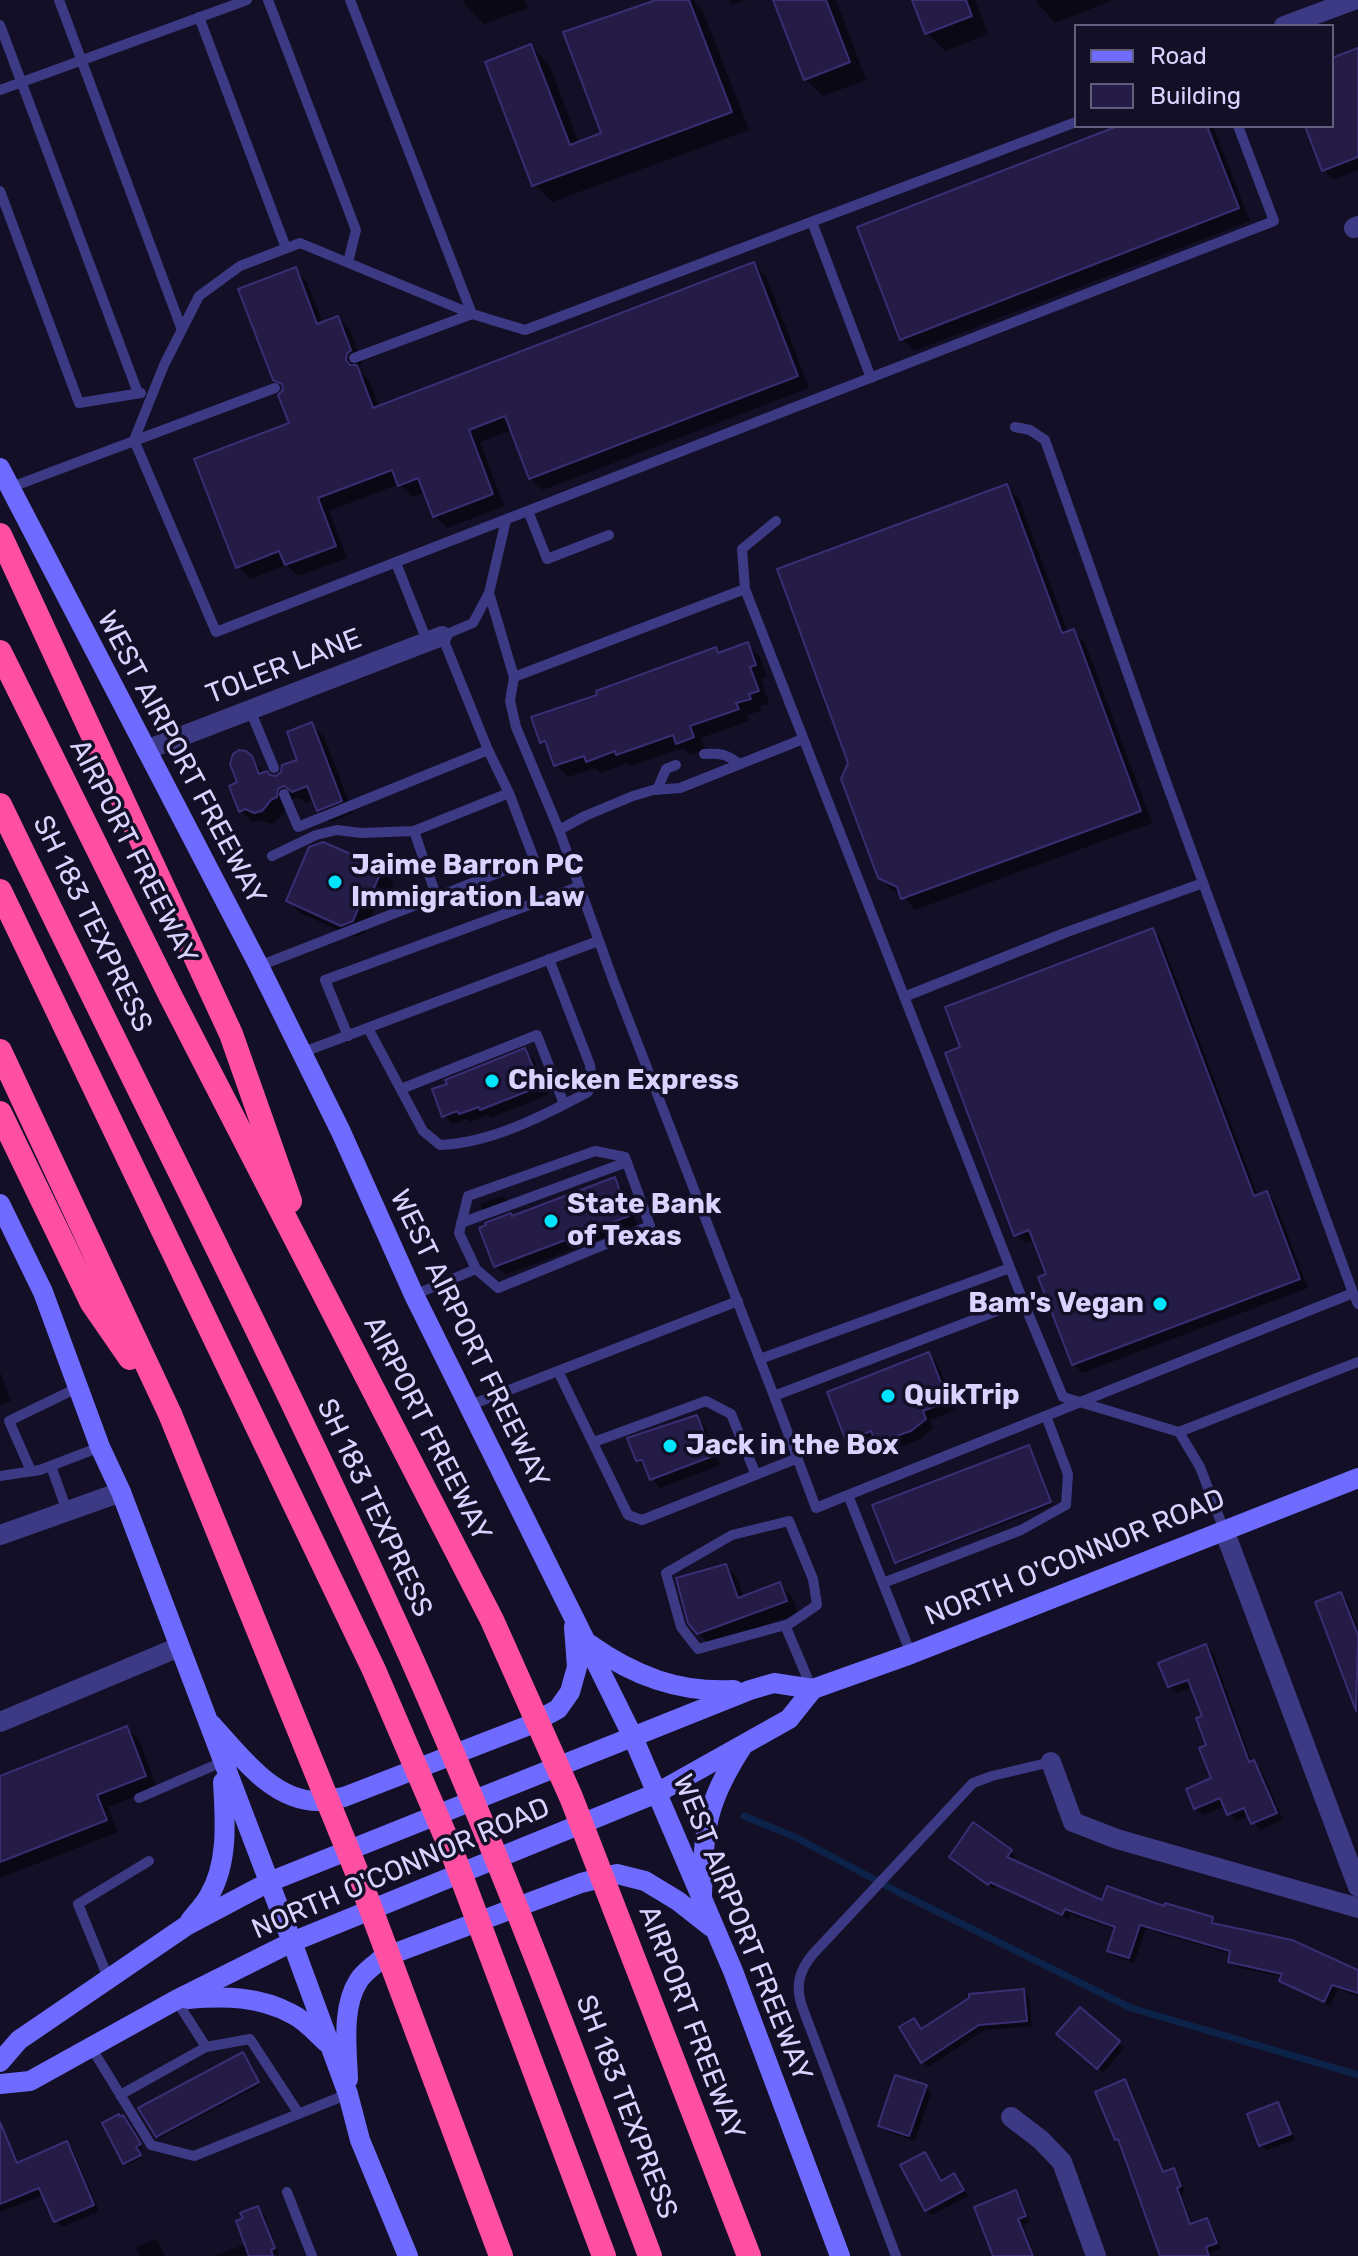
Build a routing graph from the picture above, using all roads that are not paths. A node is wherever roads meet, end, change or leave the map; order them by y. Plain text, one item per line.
1 (59, 0) edge
2 (247, 0) edge
3 (268, 0) edge
4 (350, 0) edge
5 (1354, 0) edge
6 (199, 17) junction
7 (1289, 24) edge
8 (0, 25) edge
9 (81, 61) junction
10 (21, 82) junction
11 (0, 90) edge
12 (1074, 123) edge
13 (1239, 128) edge
14 (0, 191) edge
15 (812, 222) junction
16 (286, 248) junction
17 (348, 262) junction
18 (472, 314) junction
19 (182, 330) junction
20 (354, 358) dead end
21 (871, 378) junction
22 (275, 388) dead end
23 (153, 391) junction
24 (138, 393) junction
25 (1015, 427) dead end
26 (134, 440) junction
27 (0, 468) edge
28 (9, 488) junction
29 (528, 511) junction
30 (506, 520) junction
31 (776, 521) dead end
32 (0, 535) edge
33 (609, 535) dead end
34 (396, 563) junction
35 (745, 589) junction
36 (489, 593) junction
37 (434, 638) junction
38 (0, 652) edge
39 (514, 677) junction
40 (250, 710) junction
41 (803, 739) junction
42 (146, 750) junction
43 (488, 750) junction
44 (704, 754) dead end
45 (739, 764) junction
46 (676, 765) dead end
47 (274, 768) dead end
48 (657, 790) junction
49 (509, 793) junction
50 (284, 794) dead end
51 (0, 805) edge
52 (559, 830) junction
53 (414, 831) junction
54 (272, 856) dead end
55 (1203, 883) junction
56 (578, 887) junction
57 (0, 891) edge
58 (437, 898) junction
59 (598, 941) junction
60 (549, 959) junction
61 (259, 966) junction
62 (904, 997) junction
63 (368, 1028) junction
64 (348, 1036) junction
65 (0, 1051) edge
66 (301, 1053) junction
67 (401, 1089) junction
68 (564, 1104) junction
69 (0, 1113) edge
70 (627, 1162) junction
71 (0, 1204) edge
72 (461, 1223) junction
73 (1010, 1268) junction
74 (476, 1269) junction
75 (320, 1286) junction
76 (1353, 1293) junction
77 (414, 1295) junction
78 (738, 1301) junction
79 (1023, 1301) junction
80 (1358, 1304) edge
81 (760, 1359) junction
82 (1358, 1362) edge
83 (558, 1371) junction
84 (79, 1387) junction
85 (774, 1396) junction
86 (1079, 1403) junction
87 (468, 1406) junction
88 (170, 1414) junction
89 (1046, 1416) junction
90 (1179, 1432) junction
91 (594, 1442) junction
92 (100, 1447) junction
93 (798, 1458) junction
94 (51, 1466) junction
95 (31, 1471) junction
96 (756, 1475) junction
97 (0, 1476) edge
98 (1358, 1478) edge
99 (121, 1492) junction
100 (848, 1495) junction
101 (67, 1511) junction
102 (1224, 1530) junction
103 (0, 1535) edge
104 (883, 1583) junction
105 (573, 1617) junction
106 (785, 1625) junction
107 (586, 1641) junction
108 (179, 1647) junction
109 (911, 1654) junction
110 (813, 1689) junction
111 (750, 1690) junction
112 (205, 1719) junction
113 (0, 1722) edge
114 (632, 1735) junction
115 (743, 1745) junction
116 (222, 1762) junction
117 (1051, 1762) joint
118 (657, 1793) junction
119 (139, 1798) dead end
120 (149, 1861) dead end
121 (269, 1882) junction
122 (1358, 1887) edge
123 (702, 1899) junction
124 (1358, 1908) edge
125 (186, 1926) junction
126 (714, 1929) junction
127 (292, 1942) junction
128 (109, 1980) junction
129 (176, 2000) junction
130 (328, 2044) junction
131 (91, 2047) junction
132 (206, 2047) junction
133 (0, 2062) edge
134 (0, 2084) edge
135 (348, 2094) junction
136 (120, 2095) junction
137 (299, 2114) junction
138 (1011, 2117) dead end
139 (287, 2192) dead end
140 (312, 2256) edge
141 (408, 2256) edge
142 (501, 2256) edge
143 (604, 2256) edge
144 (650, 2256) edge
145 (749, 2256) edge
146 (840, 2256) edge
147 (896, 2256) edge
148 (1096, 2256) edge

1 - 9 lane
2 - 6 lane
3 - 17 lane
4 - 18 lane
5 - 7 street
6 - 9 lane
6 - 16 lane
8 - 10 lane
9 - 10 lane
9 - 19 lane
10 - 11 lane
10 - 24 lane
12 - 15 lane
13 - 21 lane
14 - 24 lane
15 - 18 lane
15 - 21 lane
16 - 17 lane
16 - 19 lane
17 - 18 lane
18 - 20 lane
19 - 23 lane
21 - 29 lane
22 - 26 lane
23 - 24 lane
23 - 26 lane
25 - 55 lane
26 - 28 lane
26 - 34 lane
27 - 28 main road, WEST AIRPORT FREEWAY
28 - 42 main road, WEST AIRPORT FREEWAY
29 - 30 lane
29 - 33 lane
30 - 34 lane
30 - 36 lane
31 - 35 lane
32 - 75 highway
34 - 37 lane
35 - 39 lane
35 - 41 lane
36 - 37 lane
36 - 39 lane
37 - 40 street, TOLER LANE
37 - 43 lane
38 - 75 highway, AIRPORT FREEWAY
39 - 52 lane
40 - 42 street, TOLER LANE
40 - 47 lane
41 - 45 lane
41 - 62 lane
42 - 61 main road, WEST AIRPORT FREEWAY
43 - 49 lane
43 - 50 lane
44 - 45 lane
45 - 48 lane
46 - 48 lane
48 - 52 lane
49 - 53 lane
49 - 58 lane
51 - 144 highway, SH 183 TEXPRESS
52 - 56 lane
53 - 54 lane
53 - 58 lane
55 - 62 lane
55 - 76 lane
56 - 59 lane
56 - 64 lane
57 - 143 highway
58 - 61 lane
59 - 60 lane
59 - 78 lane
60 - 63 lane
60 - 68 lane
61 - 66 main road, WEST AIRPORT FREEWAY
62 - 73 lane
63 - 64 lane
63 - 67 lane
64 - 66 lane
65 - 88 highway
66 - 77 main road, WEST AIRPORT FREEWAY
67 - 68 lane
67 - 68 lane
69 - 88 highway
70 - 72 lane
70 - 72 lane
70 - 74 lane
71 - 84 main road
72 - 74 lane
73 - 79 lane
73 - 81 lane
74 - 77 lane
75 - 145 highway, AIRPORT FREEWAY
76 - 80 lane
76 - 86 lane
77 - 87 main road, WEST AIRPORT FREEWAY
78 - 81 lane
78 - 83 lane
79 - 85 lane
79 - 86 lane
81 - 85 lane
82 - 90 lane
83 - 87 lane
83 - 91 lane
84 - 92 main road
84 - 95 lane
85 - 93 lane
86 - 89 lane
86 - 90 lane
87 - 105 main road, WEST AIRPORT FREEWAY
88 - 142 highway
89 - 100 lane
89 - 104 lane
90 - 102 lane
91 - 96 lane
91 - 96 lane
92 - 94 lane
92 - 99 main road
93 - 96 lane
93 - 100 lane
94 - 95 lane
94 - 101 lane
95 - 97 lane
98 - 102 main road, NORTH O'CONNOR ROAD
99 - 101 street
99 - 108 main road
100 - 104 lane
101 - 103 street
102 - 109 main road, NORTH O'CONNOR ROAD
102 - 122 street
104 - 109 lane
105 - 107 main road, WEST AIRPORT FREEWAY
105 - 112 main road
106 - 106 lane
106 - 110 lane
107 - 111 main road
107 - 114 main road, WEST AIRPORT FREEWAY
108 - 112 main road
108 - 113 street
109 - 110 main road, NORTH O'CONNOR ROAD
110 - 111 main road, NORTH O'CONNOR ROAD
110 - 115 main road, NORTH O'CONNOR ROAD
111 - 114 main road, NORTH O'CONNOR ROAD
112 - 116 main road
114 - 118 main road, WEST AIRPORT FREEWAY
114 - 121 main road, NORTH O'CONNOR ROAD
115 - 118 main road, NORTH O'CONNOR ROAD
115 - 123 main road
116 - 119 lane
116 - 121 main road
116 - 125 main road
117 - 124 street
117 - 147 lane
118 - 123 main road, WEST AIRPORT FREEWAY
118 - 127 main road, NORTH O'CONNOR ROAD
120 - 128 lane
121 - 125 main road, NORTH O'CONNOR ROAD
121 - 127 main road
123 - 126 main road, WEST AIRPORT FREEWAY
125 - 128 main road, NORTH O'CONNOR ROAD
126 - 135 main road
126 - 146 main road, WEST AIRPORT FREEWAY
127 - 129 main road, NORTH O'CONNOR ROAD
127 - 130 main road
128 - 133 main road, NORTH O'CONNOR ROAD
129 - 130 main road
129 - 131 main road, NORTH O'CONNOR ROAD
129 - 132 lane
130 - 135 main road
131 - 134 main road, NORTH O'CONNOR ROAD
131 - 136 lane
132 - 136 lane
132 - 137 lane
135 - 137 lane
135 - 141 main road
136 - 137 lane
138 - 148 street
139 - 140 lane

